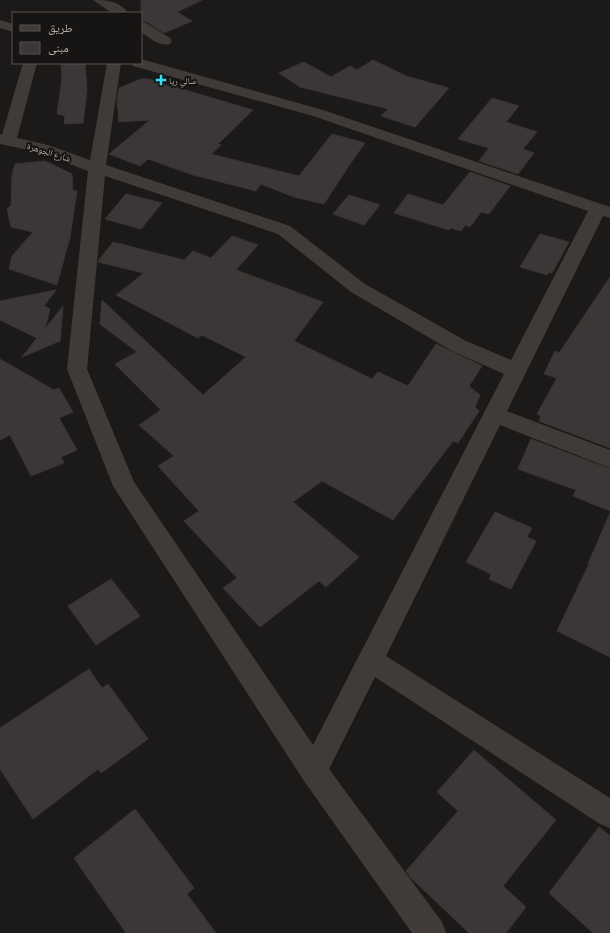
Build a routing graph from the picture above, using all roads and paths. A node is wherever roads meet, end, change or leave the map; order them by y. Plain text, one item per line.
1 (100, 0) edge
2 (119, 12) edge
3 (0, 24) edge
4 (142, 27) edge
5 (12, 28) edge
6 (165, 41) dead end
7 (30, 64) edge
8 (114, 64) edge
9 (142, 64) edge
10 (4, 140) edge
11 (97, 168) junction
12 (604, 211) edge
13 (517, 371) junction
14 (495, 415) junction
15 (610, 459) edge
16 (370, 660) junction
17 (314, 771) junction
18 (610, 814) edge
19 (431, 933) edge

1 - 2 street
3 - 5 street
4 - 6 street
7 - 10 street
8 - 11 street
9 - 12 street
10 - 11 street, شارع الجوهرة
11 - 13 street, شارع الجوهرة
11 - 17 street
12 - 13 street
13 - 14 street
14 - 15 street
14 - 16 street
16 - 17 street
16 - 18 street
17 - 19 street

